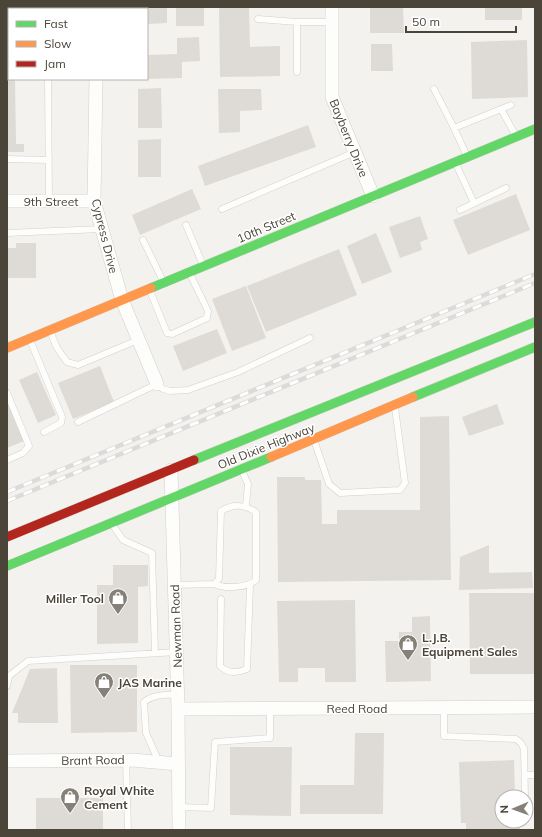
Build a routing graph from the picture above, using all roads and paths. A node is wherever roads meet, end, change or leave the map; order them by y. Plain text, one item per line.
1 (332, 7) edge
2 (258, 19) dead end
3 (297, 22) junction
4 (332, 22) junction
5 (297, 72) dead end
6 (48, 80) edge
7 (96, 80) edge
8 (434, 89) dead end
9 (511, 105) dead end
10 (501, 109) junction
11 (454, 128) junction
12 (535, 129) edge
13 (516, 137) junction
14 (355, 152) junction
15 (467, 157) junction
16 (7, 159) edge
17 (49, 160) junction
18 (455, 162) junction
19 (506, 188) dead end
20 (373, 196) junction
21 (7, 201) edge
22 (49, 201) junction
23 (94, 201) junction
24 (474, 203) junction
25 (222, 209) dead end
26 (460, 210) dead end
27 (186, 225) dead end
28 (102, 229) junction
29 (7, 233) edge
30 (143, 240) dead end
31 (203, 266) junction
32 (189, 272) junction
33 (163, 283) junction
34 (149, 289) junction
35 (122, 300) junction
36 (535, 322) edge
37 (50, 330) junction
38 (29, 338) junction
39 (310, 338) dead end
40 (138, 340) junction
41 (535, 347) edge
42 (7, 348) edge
43 (157, 384) junction
44 (7, 393) edge
45 (394, 406) junction
46 (78, 422) dead end
47 (44, 432) dead end
48 (314, 439) junction
49 (7, 460) edge
50 (242, 469) junction
51 (171, 470) junction
52 (172, 498) junction
53 (246, 506) junction
54 (111, 523) junction
55 (7, 537) edge
56 (7, 566) edge
57 (214, 584) junction
58 (174, 585) junction
59 (250, 585) junction
60 (220, 599) dead end
61 (177, 652) junction
62 (155, 653) junction
63 (7, 686) edge
64 (178, 694) junction
65 (444, 707) junction
66 (535, 707) edge
67 (270, 708) junction
68 (178, 709) junction
69 (126, 760) junction
70 (7, 761) edge
71 (159, 762) junction
72 (178, 764) junction
73 (535, 775) edge
74 (525, 776) junction
75 (525, 789) edge
76 (178, 807) junction
77 (128, 830) edge
78 (179, 830) edge

1 - 4 street, Bayberry Drive
2 - 3 lane
3 - 4 lane
3 - 5 lane
4 - 14 street, Bayberry Drive
6 - 17 lane
7 - 23 street, Cypress Drive
8 - 11 lane
9 - 10 lane
10 - 11 lane
10 - 13 lane
11 - 15 lane
12 - 13 main road, 10th Street
13 - 15 main road, 10th Street
14 - 20 street, Bayberry Drive
14 - 25 lane
15 - 18 main road, 10th Street
16 - 17 lane
17 - 22 lane
18 - 20 main road, 10th Street
18 - 24 lane
19 - 24 lane
20 - 31 main road, 10th Street
21 - 22 street, 9th Street
22 - 23 street, 9th Street
23 - 28 street, Cypress Drive
24 - 26 lane
27 - 31 lane
28 - 29 lane
28 - 35 street, Cypress Drive
30 - 33 lane
31 - 32 main road, 10th Street
32 - 33 main road, 10th Street
32 - 34 lane
33 - 34 main road, 10th Street
34 - 35 main road, 10th Street
35 - 37 main road, 10th Street
35 - 40 street, Cypress Drive
36 - 51 main road, Old Dixie Highway
37 - 38 main road, 10th Street
37 - 40 lane
38 - 42 main road, 10th Street
38 - 47 lane
39 - 43 lane
40 - 43 street, Cypress Drive
41 - 45 main road, Old Dixie Highway
43 - 46 lane
44 - 49 lane
45 - 48 main road, Old Dixie Highway
45 - 48 lane
48 - 50 main road, Old Dixie Highway
50 - 52 main road, Old Dixie Highway
50 - 53 lane
51 - 52 street, Newman Road
51 - 55 main road, Old Dixie Highway
52 - 54 main road, Old Dixie Highway
52 - 58 street, Newman Road
53 - 57 lane
53 - 59 lane
54 - 56 main road, Old Dixie Highway
54 - 62 lane
57 - 58 lane
57 - 59 lane
58 - 61 street, Newman Road
59 - 60 lane
61 - 62 lane
61 - 64 street, Newman Road
62 - 63 lane
64 - 68 street, Newman Road
64 - 71 lane
65 - 66 street, Reed Road
65 - 67 street, Reed Road
65 - 74 lane
67 - 68 street, Reed Road
67 - 76 lane
68 - 72 street, Newman Road
69 - 70 street, Brant Road
69 - 71 street, Brant Road
69 - 77 lane
71 - 72 street, Brant Road
72 - 76 street, Newman Road
73 - 74 lane
74 - 75 lane
76 - 78 street, Newman Road

